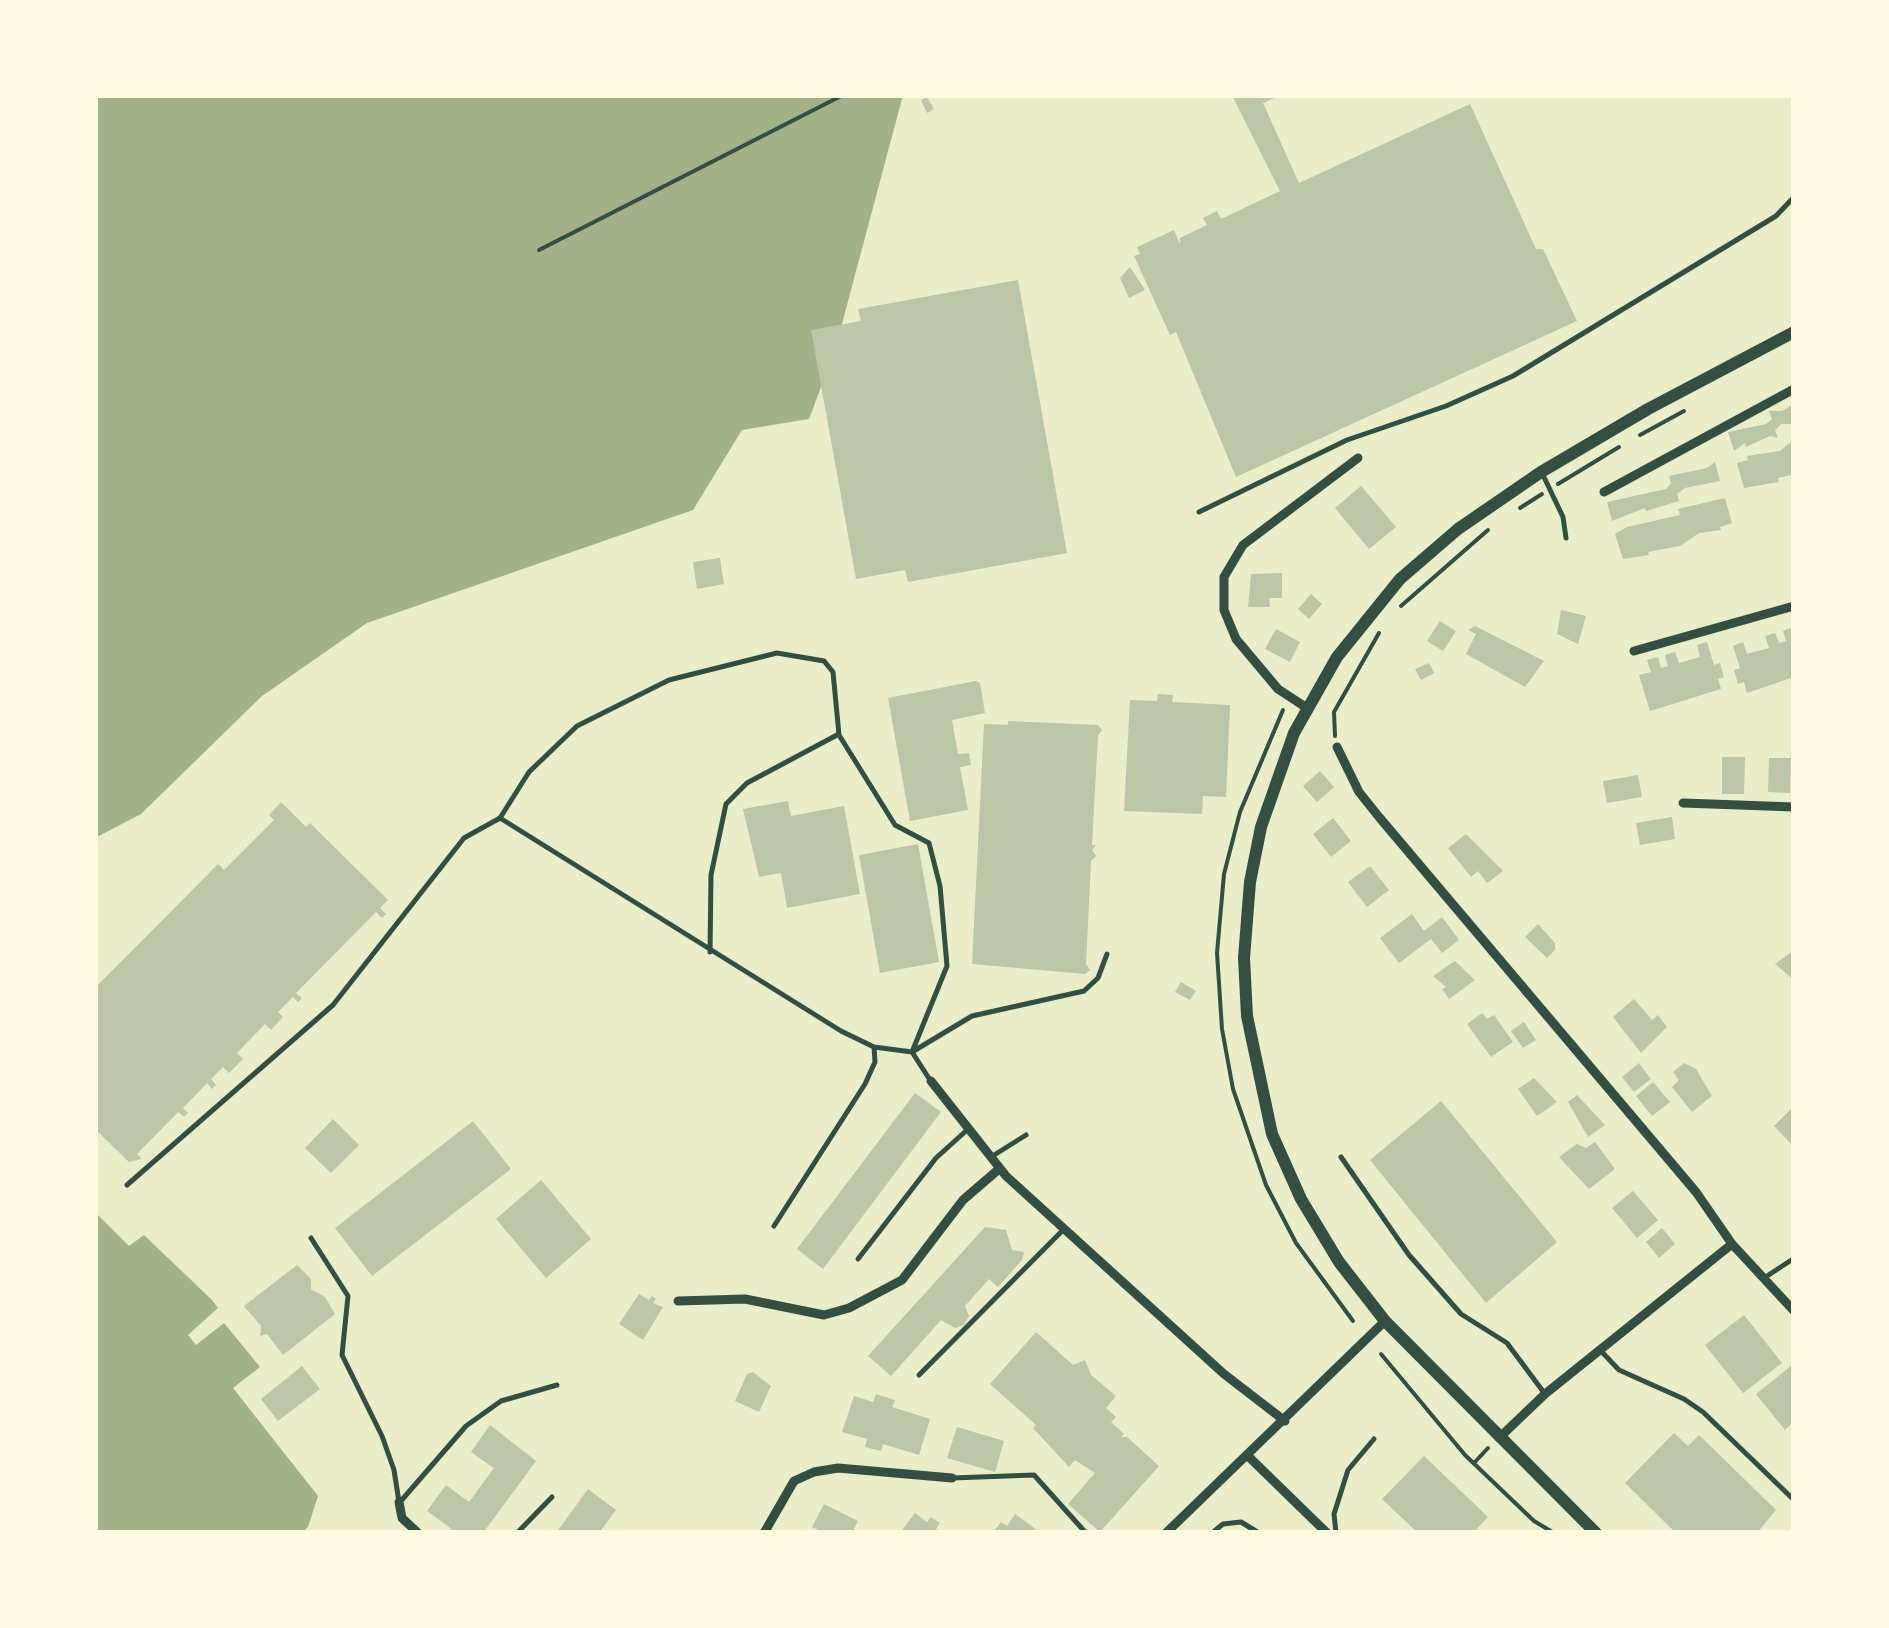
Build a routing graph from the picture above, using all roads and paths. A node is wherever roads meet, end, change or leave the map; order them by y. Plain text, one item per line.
1 (843, 95) edge
2 (1794, 196) edge
3 (539, 250) dead end
4 (1794, 332) edge
5 (1794, 390) edge
6 (1693, 405) dead end
7 (1636, 437) dead end
8 (1619, 447) dead end
9 (1358, 458) dead end
10 (1541, 472) junction
11 (1550, 488) junction
12 (1604, 492) dead end
13 (1198, 512) dead end
14 (1508, 516) dead end
15 (1494, 526) dead end
16 (1566, 538) dead end
17 (1794, 606) edge
18 (1392, 616) dead end
19 (1384, 626) dead end
20 (1634, 651) dead end
21 (1307, 708) junction
22 (1327, 708) dead end
23 (1334, 712) junction
24 (839, 734) junction
25 (1337, 746) joint
26 (1682, 803) dead end
27 (1794, 808) edge
28 (500, 818) junction
29 (710, 952) junction
30 (1107, 954) dead end
31 (874, 1047) junction
32 (912, 1052) junction
33 (931, 1080) joint
34 (967, 1130) junction
35 (1026, 1135) dead end
36 (990, 1158) junction
37 (1341, 1158) dead end
38 (998, 1168) junction
39 (127, 1185) dead end
40 (774, 1226) dead end
41 (1064, 1229) junction
42 (311, 1238) dead end
43 (1732, 1244) junction
44 (858, 1258) dead end
45 (1793, 1258) edge
46 (1764, 1278) junction
47 (678, 1301) dead end
48 (1794, 1311) edge
49 (1385, 1321) junction
50 (1600, 1349) junction
51 (1381, 1354) dead end
52 (919, 1375) dead end
53 (557, 1385) dead end
54 (1545, 1394) junction
55 (1446, 1406) dead end
56 (1434, 1417) junction
57 (1284, 1421) junction
58 (1499, 1438) junction
59 (1374, 1439) dead end
60 (1249, 1457) junction
61 (1474, 1463) junction
62 (952, 1478) joint
63 (552, 1498) dead end
64 (1794, 1500) edge
65 (399, 1502) junction
66 (418, 1533) edge
67 (517, 1533) edge
68 (764, 1533) edge
69 (1086, 1533) edge
70 (1166, 1533) edge
71 (1212, 1533) edge
72 (1259, 1533) edge
73 (1327, 1533) edge
74 (1336, 1533) edge
75 (1360, 1533) edge
76 (1374, 1533) edge
77 (1554, 1533) edge
78 (1596, 1533) edge

1 - 3 path
2 - 13 lane
4 - 10 main road
5 - 12 street
6 - 7 path
8 - 11 path
9 - 21 street
10 - 11 lane
10 - 21 main road
11 - 14 path
11 - 16 lane
15 - 18 path
17 - 20 street
19 - 23 path
21 - 49 main road
22 - 23 path
23 - 25 path
24 - 28 lane
24 - 29 lane
24 - 32 lane
25 - 43 street
26 - 27 street
28 - 29 lane
28 - 39 lane
29 - 31 lane
30 - 32 lane
31 - 32 lane
31 - 40 lane
32 - 33 lane
33 - 34 street
34 - 36 street
34 - 44 lane
35 - 36 lane
36 - 38 street
37 - 54 lane
38 - 41 street
38 - 47 street
41 - 52 lane
41 - 57 street
42 - 65 lane
43 - 46 street
43 - 50 street
45 - 46 lane
46 - 48 street
49 - 57 street
49 - 58 main road
50 - 54 street
50 - 64 lane
51 - 56 path
53 - 65 lane
54 - 58 street
55 - 56 path
56 - 61 path
57 - 60 street
58 - 61 path
58 - 78 main road
59 - 74 lane
60 - 70 street
60 - 73 street
61 - 77 path
62 - 68 street
62 - 69 lane
63 - 67 lane
65 - 66 street
71 - 72 lane
75 - 76 lane

